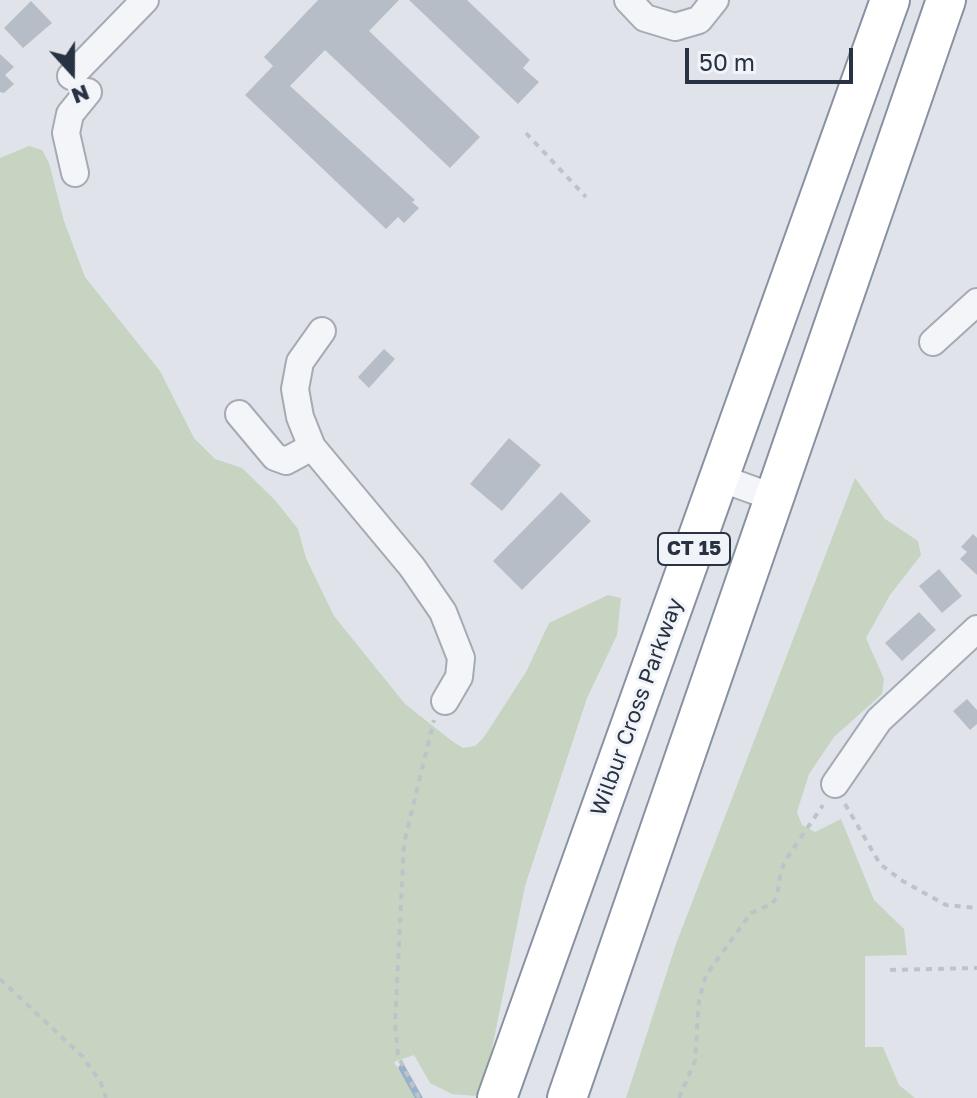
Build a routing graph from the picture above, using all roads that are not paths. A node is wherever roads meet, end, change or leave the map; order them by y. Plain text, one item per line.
1 (145, 0) edge
2 (628, 0) edge
3 (715, 0) edge
4 (890, 0) edge
5 (946, 0) edge
6 (75, 173) dead end
7 (977, 302) edge
8 (322, 331) dead end
9 (933, 342) dead end
10 (239, 414) dead end
11 (312, 447) junction
12 (720, 478) junction
13 (775, 498) junction
14 (977, 629) edge
15 (445, 701) road end
16 (835, 784) road end
17 (497, 1098) edge
18 (567, 1098) edge

1 - 6 street
2 - 3 street
4 - 12 highway, Wilbur Cross Parkway / CT 15
5 - 13 highway, CT 15
7 - 9 street
8 - 11 street
10 - 11 street
11 - 15 street
12 - 13 street
12 - 17 highway, Wilbur Cross Parkway / CT 15
13 - 18 highway, CT 15
14 - 16 street

